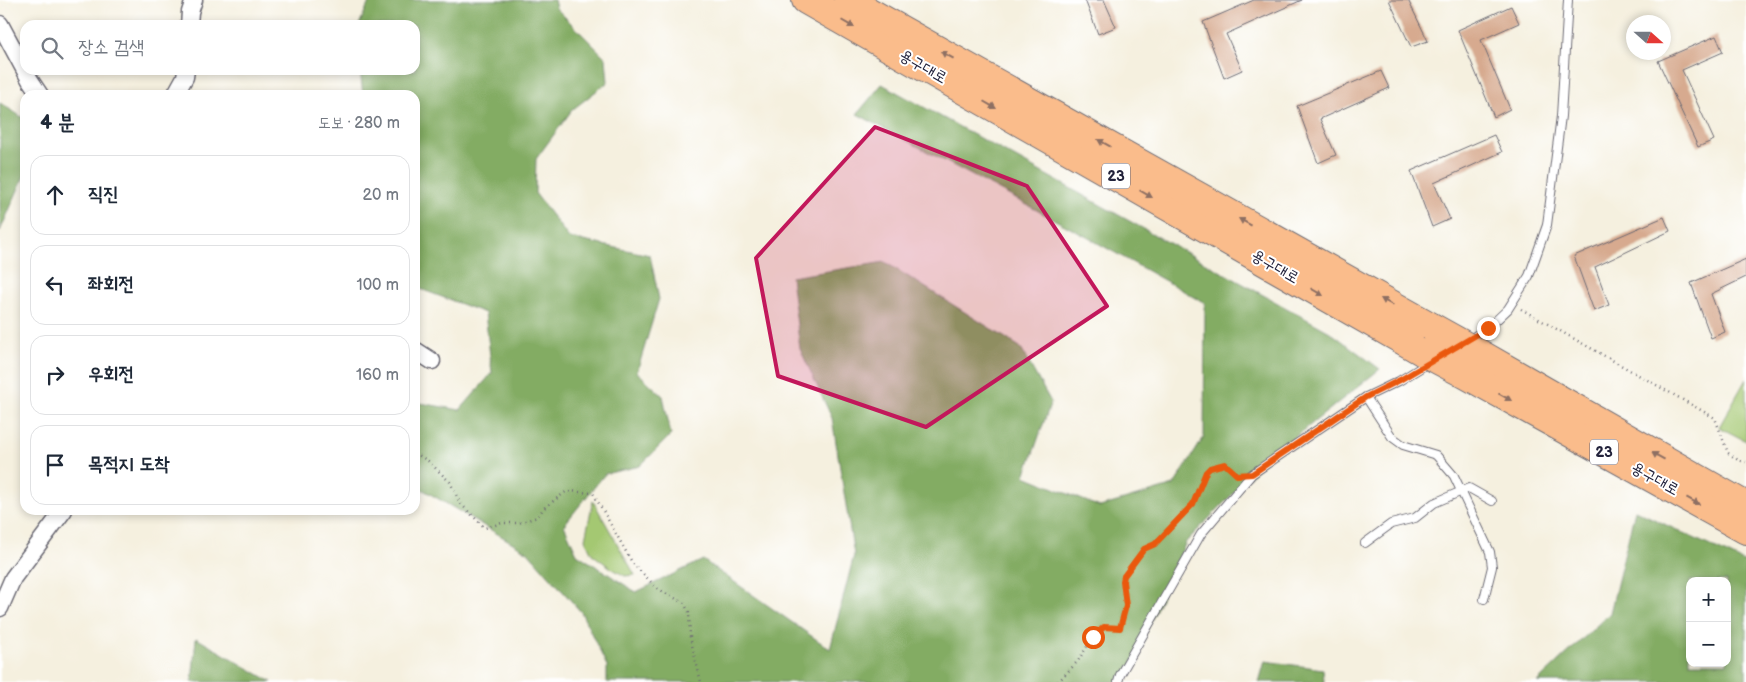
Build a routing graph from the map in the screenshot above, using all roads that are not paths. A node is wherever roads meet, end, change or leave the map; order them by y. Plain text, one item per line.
1 (194, 0) edge
2 (806, 0) edge
3 (848, 0) edge
4 (1568, 0) edge
5 (189, 20) edge
6 (0, 24) edge
7 (20, 61) edge
8 (27, 75) edge
9 (185, 75) edge
10 (37, 90) edge
11 (178, 90) edge
12 (420, 353) edge
13 (1453, 355) junction
14 (432, 361) dead end
15 (1366, 397) junction
16 (1461, 492) junction
17 (1492, 501) dead end
18 (1746, 506) edge
19 (60, 515) edge
20 (1746, 530) edge
21 (1365, 543) dead end
22 (1484, 599) dead end
23 (0, 608) edge
24 (1118, 682) edge

1 - 5 street
2 -> 13 highway, 용구대로 / 23
13 -> 3 highway, 용구대로 / 23, bridge
4 - 13 lane
6 - 7 street
8 - 10 street
9 - 11 street
12 - 14 street
13 - 15 lane
18 -> 13 highway, 용구대로 / 23
13 -> 20 highway, 용구대로 / 23
15 - 16 lane
15 - 24 lane
16 - 17 lane
16 - 21 lane
16 - 22 lane
19 - 23 street

